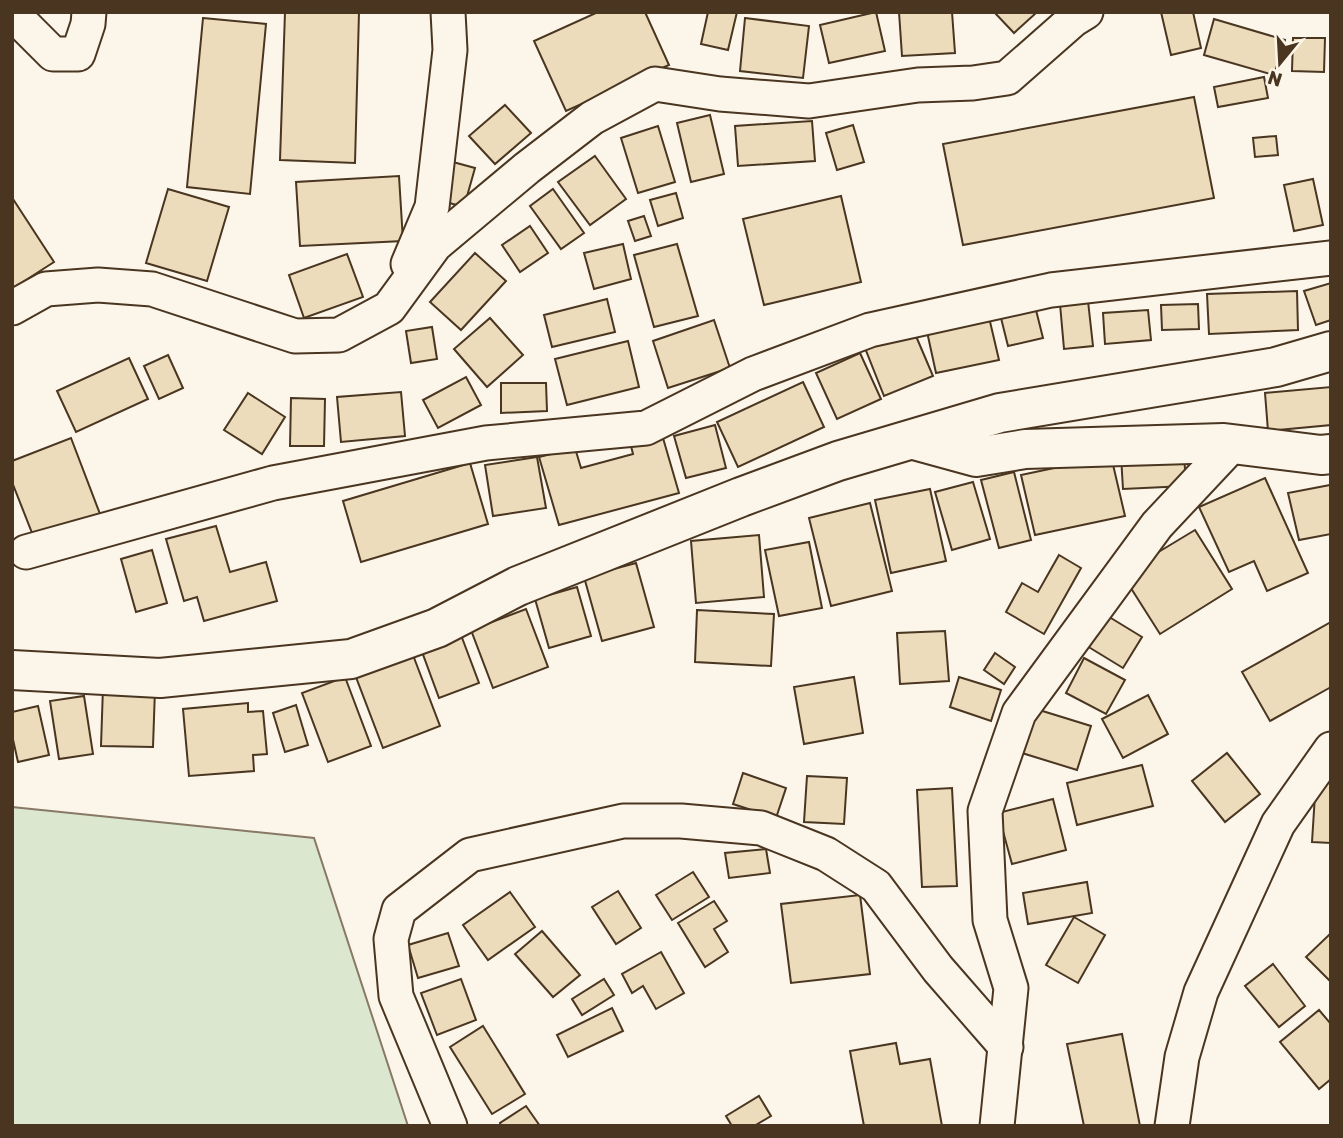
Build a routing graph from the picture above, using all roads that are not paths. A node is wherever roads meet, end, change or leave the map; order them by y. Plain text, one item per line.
1 (89, 12) edge
2 (448, 12) edge
3 (1086, 12) edge
4 (12, 13) edge
5 (1331, 258) edge
6 (12, 307) edge
7 (389, 309) junction
8 (1331, 351) edge
9 (914, 440) junction
10 (1233, 444) junction
11 (1331, 454) edge
12 (26, 552) dead end
13 (12, 670) edge
14 (1331, 749) edge
15 (1006, 1046) junction
16 (450, 1126) edge
17 (997, 1126) edge
18 (1172, 1126) edge

1 - 4 street
2 - 7 street
3 - 7 street
5 - 12 street
6 - 7 street
8 - 9 main road
9 - 10 main road
9 - 13 main road
10 - 11 main road
10 - 15 street
14 - 18 street
15 - 16 street
15 - 17 street

